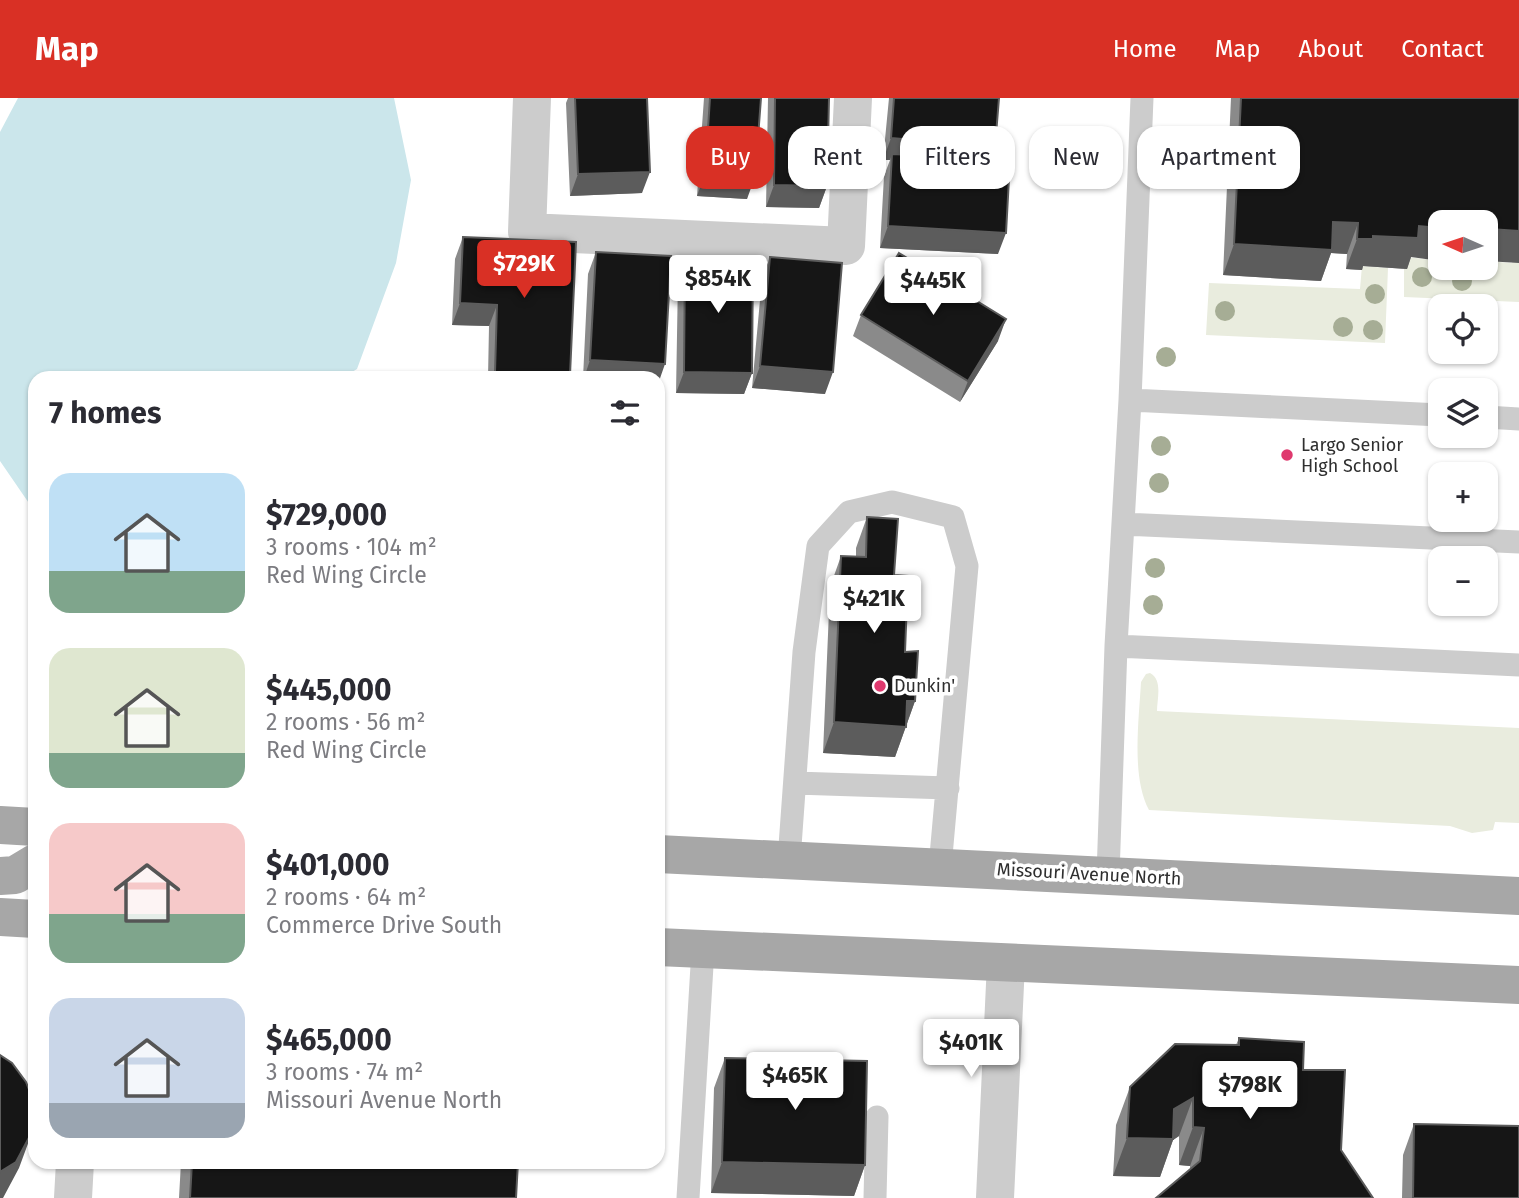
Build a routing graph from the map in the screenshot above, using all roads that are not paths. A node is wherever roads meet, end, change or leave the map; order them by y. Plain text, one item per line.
1 (533, 98) edge
2 (853, 98) edge
3 (1142, 98) edge
4 (1130, 400) junction
5 (1428, 414) edge
6 (1498, 418) edge
7 (1519, 419) edge
8 (1123, 524) junction
9 (1519, 542) edge
10 (1116, 646) junction
11 (1519, 665) edge
12 (795, 783) junction
13 (947, 788) junction
14 (0, 825) edge
15 (28, 827) edge
16 (665, 855) edge
17 (789, 860) junction
18 (28, 867) edge
19 (940, 867) junction
20 (1108, 875) junction
21 (0, 876) edge
22 (1519, 896) edge
23 (0, 917) edge
24 (28, 919) edge
25 (665, 947) edge
26 (703, 949) junction
27 (1006, 963) junction
28 (1519, 985) edge
29 (877, 1117) dead end
30 (75, 1169) edge
31 (73, 1198) edge
32 (688, 1198) edge
33 (875, 1198) edge
34 (995, 1198) edge

1 - 2 street
3 - 4 lane
4 - 5 lane
4 - 8 lane
6 - 7 lane
8 - 9 lane
8 - 10 lane
10 - 11 lane
10 - 20 lane
12 - 13 lane
12 - 13 lane
12 - 17 lane
13 - 19 lane
14 - 15 main road
16 - 17 main road, Missouri Avenue North
17 - 19 main road, Missouri Avenue North
18 - 21 main road
19 - 20 main road, Missouri Avenue North
20 - 22 main road, Missouri Avenue North
23 - 24 main road
25 - 26 main road
26 - 27 main road
26 - 32 lane
27 - 28 main road
27 - 34 street
29 - 33 lane
30 - 31 street

